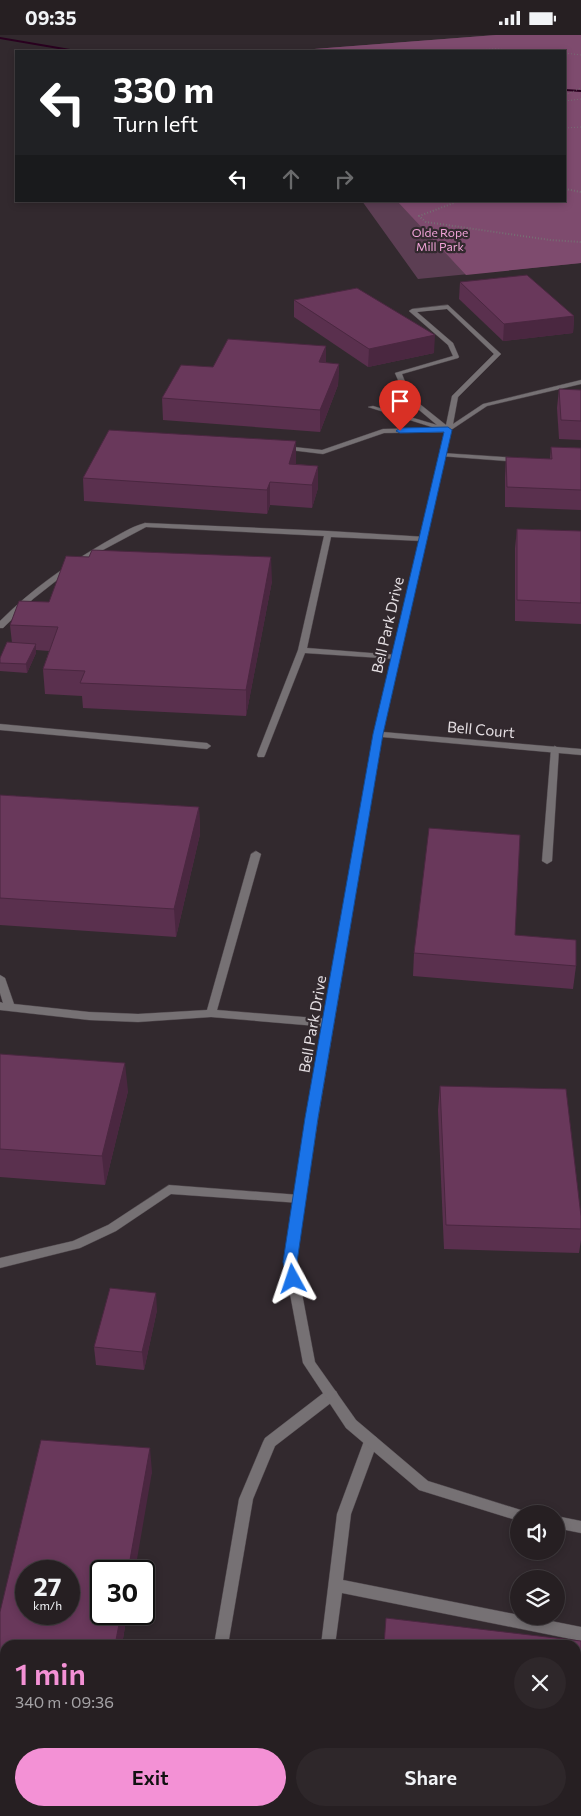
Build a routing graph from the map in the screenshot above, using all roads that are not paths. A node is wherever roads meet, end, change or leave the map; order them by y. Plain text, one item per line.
1 (581, 382) edge
2 (371, 407) dead end
3 (448, 430) junction
4 (274, 447) edge
5 (442, 455) junction
6 (526, 461) edge
7 (328, 533) junction
8 (423, 539) junction
9 (0, 626) edge
10 (302, 650) junction
11 (396, 657) junction
12 (0, 727) edge
13 (378, 734) junction
14 (207, 746) dead end
15 (555, 749) junction
16 (581, 752) edge
17 (261, 755) dead end
18 (256, 854) dead end
19 (547, 861) dead end
20 (0, 978) edge
21 (5, 1007) edge
22 (211, 1013) junction
23 (328, 1023) junction
24 (300, 1199) junction
25 (0, 1263) edge
26 (331, 1395) junction
27 (371, 1441) junction
28 (510, 1512) edge
29 (565, 1524) edge
30 (581, 1527) edge
31 (335, 1585) junction
32 (581, 1633) edge
33 (222, 1640) edge
34 (329, 1640) edge

1 - 3 street
2 - 3 street
3 - 3 street, Bell Park Drive
3 - 4 street
3 - 5 street, Bell Park Drive
5 - 6 street
5 - 8 street, Bell Park Drive
7 - 8 street
7 - 9 street
7 - 10 street
8 - 11 street, Bell Park Drive
10 - 11 street
10 - 17 street
11 - 13 street, Bell Park Drive
12 - 14 street
13 - 15 street, Bell Court
13 - 23 street, Bell Park Drive
15 - 16 street, Bell Court
15 - 19 street
18 - 22 street
20 - 21 street
21 - 22 street
22 - 23 street
23 - 24 street, Bell Park Drive
24 - 25 street
24 - 26 street, Bell Park Drive
26 - 27 street, Bell Park Drive
26 - 33 street
27 - 28 street, Bell Park Drive
27 - 31 street
29 - 30 street
31 - 32 street
31 - 34 street

